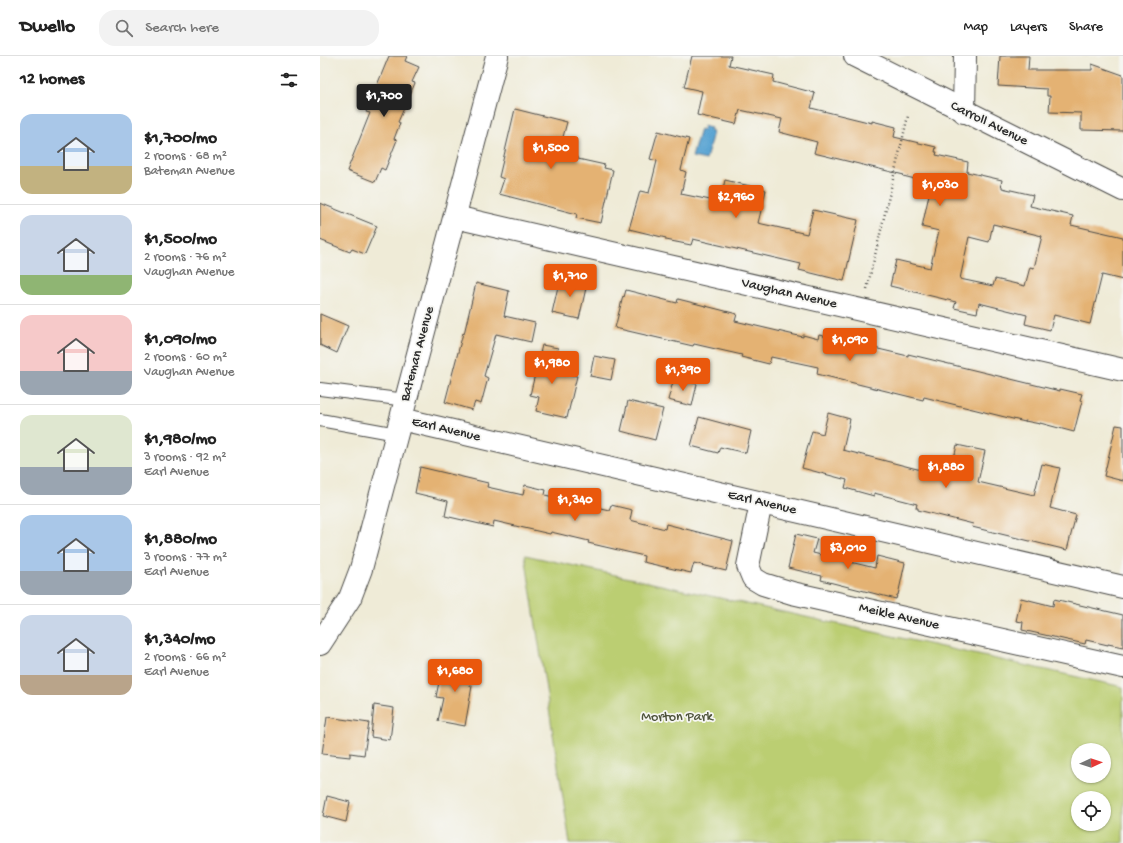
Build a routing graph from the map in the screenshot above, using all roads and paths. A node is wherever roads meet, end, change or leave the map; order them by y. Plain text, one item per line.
1 (497, 56) edge
2 (855, 56) edge
3 (965, 56) edge
4 (964, 112) junction
5 (908, 116) dead end
6 (1123, 190) edge
7 (455, 217) junction
8 (866, 292) dead end
9 (1123, 370) edge
10 (320, 389) edge
11 (401, 418) junction
12 (320, 420) edge
13 (762, 503) junction
14 (1123, 587) edge
15 (320, 644) edge
16 (1123, 667) edge

1 - 7 street, Bateman Avenue
2 - 4 street, Carroll Avenue
3 - 4 street
4 - 6 street, Carroll Avenue
5 - 8 path
7 - 9 street, Vaughan Avenue
7 - 11 street, Bateman Avenue
10 - 11 lane
11 - 12 lane
11 - 13 street, Earl Avenue
11 - 15 street, Bateman Avenue
13 - 14 street, Earl Avenue
13 - 16 street, Meikle Avenue

